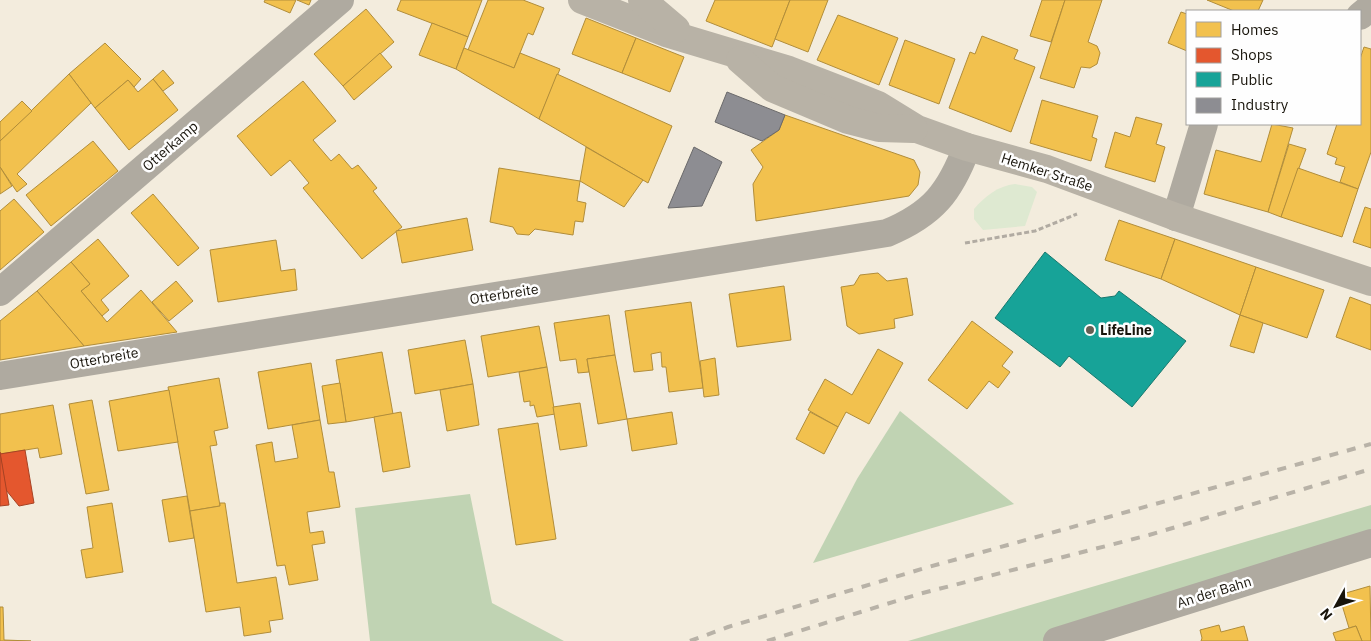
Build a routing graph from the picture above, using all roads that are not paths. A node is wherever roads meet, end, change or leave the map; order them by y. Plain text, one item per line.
1 (340, 0) edge
2 (582, 0) edge
3 (642, 0) edge
4 (1371, 7) edge
5 (1361, 15) edge
6 (688, 40) junction
7 (1204, 125) edge
8 (967, 147) junction
9 (1176, 217) junction
10 (1371, 282) edge
11 (0, 292) edge
12 (0, 376) edge
13 (1371, 543) edge
14 (1057, 641) edge

1 - 11 street, Otterkamp
2 - 6 main road, Hemker Straße
3 - 6 main road, Hemker Straße
4 - 5 street
6 - 8 main road, Hemker Straße
7 - 9 street
8 - 9 main road, Hemker Straße
8 - 12 street, Otterbreite
9 - 10 main road, Hemker Straße
13 - 14 street, An der Bahn

